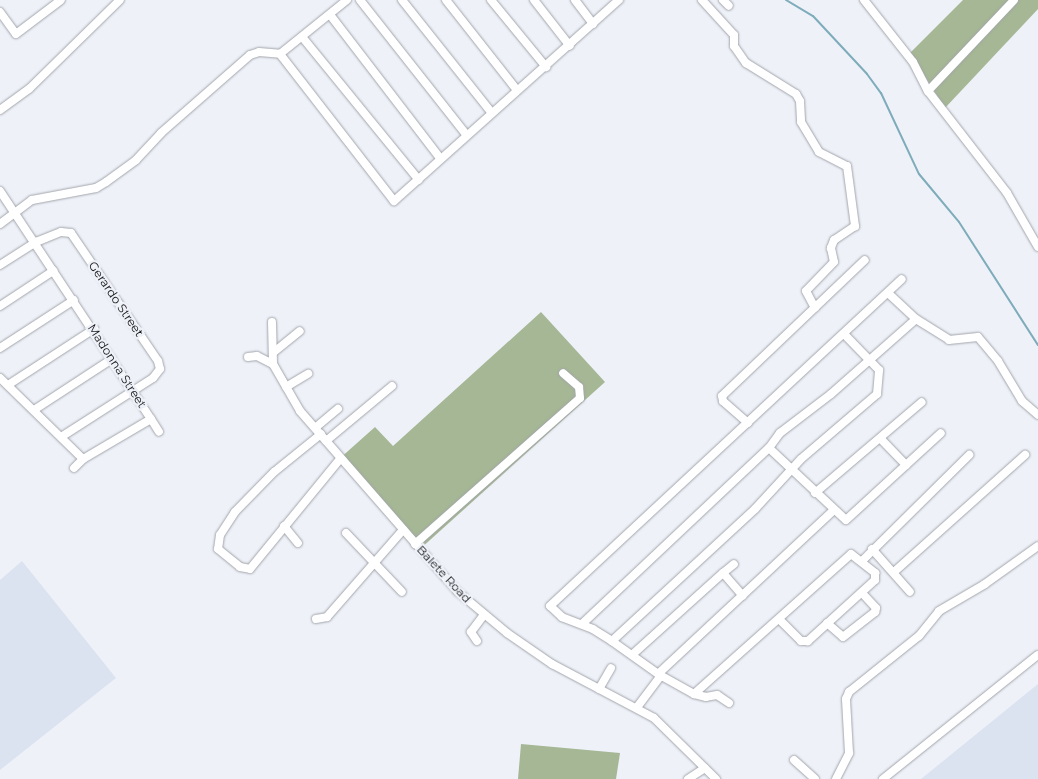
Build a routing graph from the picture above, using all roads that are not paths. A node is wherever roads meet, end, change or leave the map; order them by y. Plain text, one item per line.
1 (120, 0) edge
2 (347, 0) edge
3 (360, 0) edge
4 (402, 0) edge
5 (446, 0) edge
6 (491, 0) edge
7 (534, 0) edge
8 (575, 0) edge
9 (619, 0) edge
10 (702, 0) edge
11 (723, 0) edge
12 (864, 0) edge
13 (1014, 0) edge
14 (56, 1) edge
15 (729, 6) dead end
16 (0, 12) edge
17 (331, 16) junction
18 (593, 24) junction
19 (303, 38) junction
20 (570, 46) junction
21 (280, 54) junction
22 (546, 67) junction
23 (516, 89) junction
24 (928, 91) junction
25 (0, 110) edge
26 (491, 112) junction
27 (466, 134) junction
28 (440, 158) junction
29 (419, 180) junction
30 (0, 191) edge
31 (16, 212) junction
32 (0, 224) edge
33 (36, 242) junction
34 (1038, 247) edge
35 (865, 260) dead end
36 (0, 265) edge
37 (54, 271) junction
38 (902, 279) dead end
39 (888, 293) junction
40 (74, 300) junction
41 (0, 306) edge
42 (815, 308) junction
43 (916, 319) junction
44 (272, 322) dead end
45 (94, 329) junction
46 (300, 331) dead end
47 (844, 334) junction
48 (0, 348) edge
49 (274, 352) junction
50 (248, 357) dead end
51 (112, 359) junction
52 (868, 359) junction
53 (274, 364) junction
54 (564, 373) dead end
55 (308, 374) dead end
56 (0, 378) edge
57 (8, 385) junction
58 (392, 386) dead end
59 (286, 387) junction
60 (134, 391) junction
61 (922, 402) dead end
62 (338, 409) dead end
63 (34, 410) junction
64 (1038, 415) edge
65 (151, 418) junction
66 (748, 422) junction
67 (315, 428) junction
68 (159, 432) dead end
69 (941, 433) dead end
70 (321, 434) junction
71 (61, 436) junction
72 (880, 438) junction
73 (326, 441) junction
74 (768, 448) junction
75 (969, 455) dead end
76 (1026, 455) dead end
77 (83, 459) junction
78 (340, 459) junction
79 (906, 465) junction
80 (74, 468) dead end
81 (794, 470) junction
82 (815, 492) junction
83 (833, 511) junction
84 (284, 526) junction
85 (403, 530) junction
86 (346, 533) dead end
87 (298, 543) dead end
88 (415, 544) junction
89 (1038, 546) edge
90 (872, 549) junction
91 (862, 561) junction
92 (376, 564) junction
93 (734, 564) dead end
94 (894, 572) junction
95 (722, 573) junction
96 (402, 592) dead end
97 (862, 592) junction
98 (910, 592) dead end
99 (743, 596) junction
100 (484, 615) junction
101 (316, 619) dead end
102 (779, 619) junction
103 (827, 623) junction
104 (582, 624) junction
105 (477, 640) dead end
106 (612, 641) junction
107 (633, 654) junction
108 (1038, 655) edge
109 (611, 668) dead end
110 (660, 675) junction
111 (599, 689) junction
112 (694, 694) junction
113 (729, 704) dead end
114 (638, 706) junction
115 (794, 760) dead end
116 (705, 768) junction
117 (688, 779) edge
118 (716, 779) edge
119 (815, 779) edge
120 (836, 779) edge
121 (883, 779) edge

1 - 25 street
2 - 17 street
3 - 27 street
4 - 26 street
5 - 23 street
6 - 22 street
7 - 20 street
8 - 18 street
9 - 18 street
10 - 42 street
11 - 15 street
12 - 24 street
13 - 24 street
14 - 16 street
17 - 19 street
17 - 28 street
18 - 20 street
19 - 21 street
19 - 29 street
20 - 22 street
21 - 29 street
21 - 31 street
22 - 23 street
23 - 26 street
24 - 34 street
26 - 27 street
27 - 28 street
28 - 29 street
30 - 31 street, Madonna Street
31 - 32 street
31 - 33 street, Madonna Street
33 - 36 street
33 - 37 street, Madonna Street
33 - 60 street, Gerardo Street
35 - 42 street
37 - 40 street, Madonna Street
37 - 41 street
38 - 39 street
39 - 43 street
39 - 47 street
40 - 45 street, Madonna Street
40 - 48 street
42 - 66 street
43 - 52 street
43 - 64 street
44 - 49 street, Balete Road
45 - 51 street, Madonna Street
45 - 57 street
46 - 49 street
47 - 52 street
47 - 66 street
49 - 53 street, Balete Road
50 - 53 street
51 - 60 street, Madonna Street
51 - 63 street
52 - 74 street
52 - 81 street
53 - 59 street, Balete Road
54 - 88 street
55 - 59 street
56 - 57 street
57 - 63 street
58 - 73 street
59 - 67 street, Balete Road
60 - 65 street, Madonna Street
60 - 71 street
61 - 72 street
62 - 67 street
63 - 71 street
65 - 68 street
65 - 77 street, Madonna Street
66 - 104 street
67 - 70 street, Balete Road
69 - 79 street
70 - 73 street, Balete Road
70 - 84 street
71 - 77 street
72 - 79 street
72 - 82 street
73 - 78 street, Balete Road
74 - 81 street
74 - 104 street
75 - 90 street
76 - 94 street
77 - 80 street, Madonna Street
78 - 84 street
78 - 85 street, Balete Road
79 - 83 street
81 - 82 street
81 - 106 street
82 - 83 street
83 - 99 street
84 - 87 street
85 - 88 street, Balete Road
85 - 92 street
86 - 92 street
88 - 100 street, Balete Road
89 - 120 street
90 - 91 street
90 - 94 street
91 - 97 street
91 - 102 street
92 - 96 street
92 - 101 street
93 - 95 street
94 - 98 street
95 - 99 street
95 - 107 street
97 - 103 street
97 - 103 street
99 - 110 street
100 - 105 street
100 - 111 street, Balete Road
102 - 103 street
102 - 112 street
104 - 106 street
106 - 107 street
107 - 110 street
108 - 121 street
109 - 111 street
110 - 112 street
110 - 114 street
111 - 114 street, Balete Road
112 - 113 street
114 - 116 street, Balete Road
115 - 119 street
116 - 117 street
116 - 118 street, Balete Road

